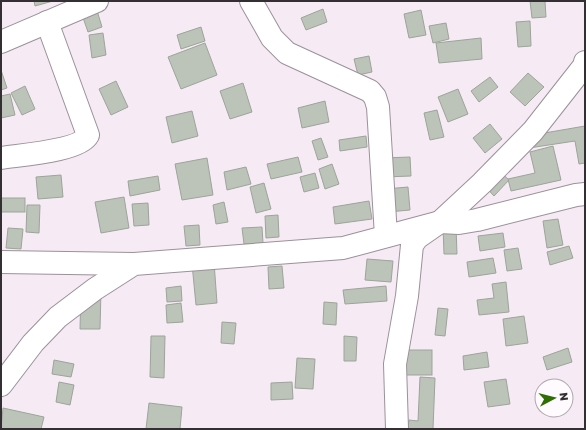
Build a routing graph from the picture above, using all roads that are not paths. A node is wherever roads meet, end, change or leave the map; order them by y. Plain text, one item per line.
1 (97, 1) edge
2 (251, 1) edge
3 (72, 6) edge
4 (47, 22) junction
5 (1, 42) edge
6 (585, 62) edge
7 (1, 158) edge
8 (585, 194) edge
9 (440, 222) junction
10 (386, 236) junction
11 (1, 262) edge
12 (134, 264) junction
13 (1, 385) edge
14 (397, 429) edge

1 - 3 street
2 - 10 street
3 - 4 street
4 - 5 street
4 - 7 street
6 - 9 street
8 - 9 street
9 - 10 street
9 - 14 street
10 - 12 street
11 - 12 street
12 - 13 street

